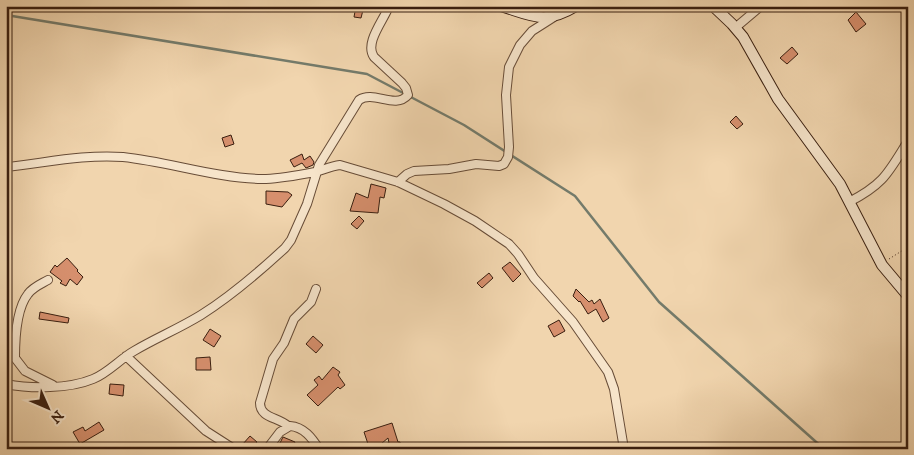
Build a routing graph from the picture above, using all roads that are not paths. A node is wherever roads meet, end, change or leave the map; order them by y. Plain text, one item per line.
1 (389, 6) edge
2 (501, 6) edge
3 (576, 6) edge
4 (712, 6) edge
5 (761, 6) edge
6 (554, 17) junction
7 (735, 28) junction
8 (908, 141) edge
9 (6, 168) edge
10 (317, 172) junction
11 (398, 182) junction
12 (849, 202) junction
13 (48, 280) dead end
14 (316, 289) dead end
15 (908, 296) edge
16 (126, 356) junction
17 (6, 384) edge
18 (54, 386) junction
19 (288, 426) junction
20 (234, 449) edge
21 (267, 449) edge
22 (320, 449) edge
23 (624, 449) edge

1 - 10 street
2 - 6 street
3 - 6 street
4 - 7 street
5 - 7 street
6 - 11 street
7 - 12 street
8 - 12 street
9 - 10 street
10 - 11 street
10 - 16 street
11 - 23 street
12 - 15 street
13 - 18 street
14 - 19 street
16 - 18 street
16 - 20 street
17 - 18 street
19 - 21 street
19 - 22 street

